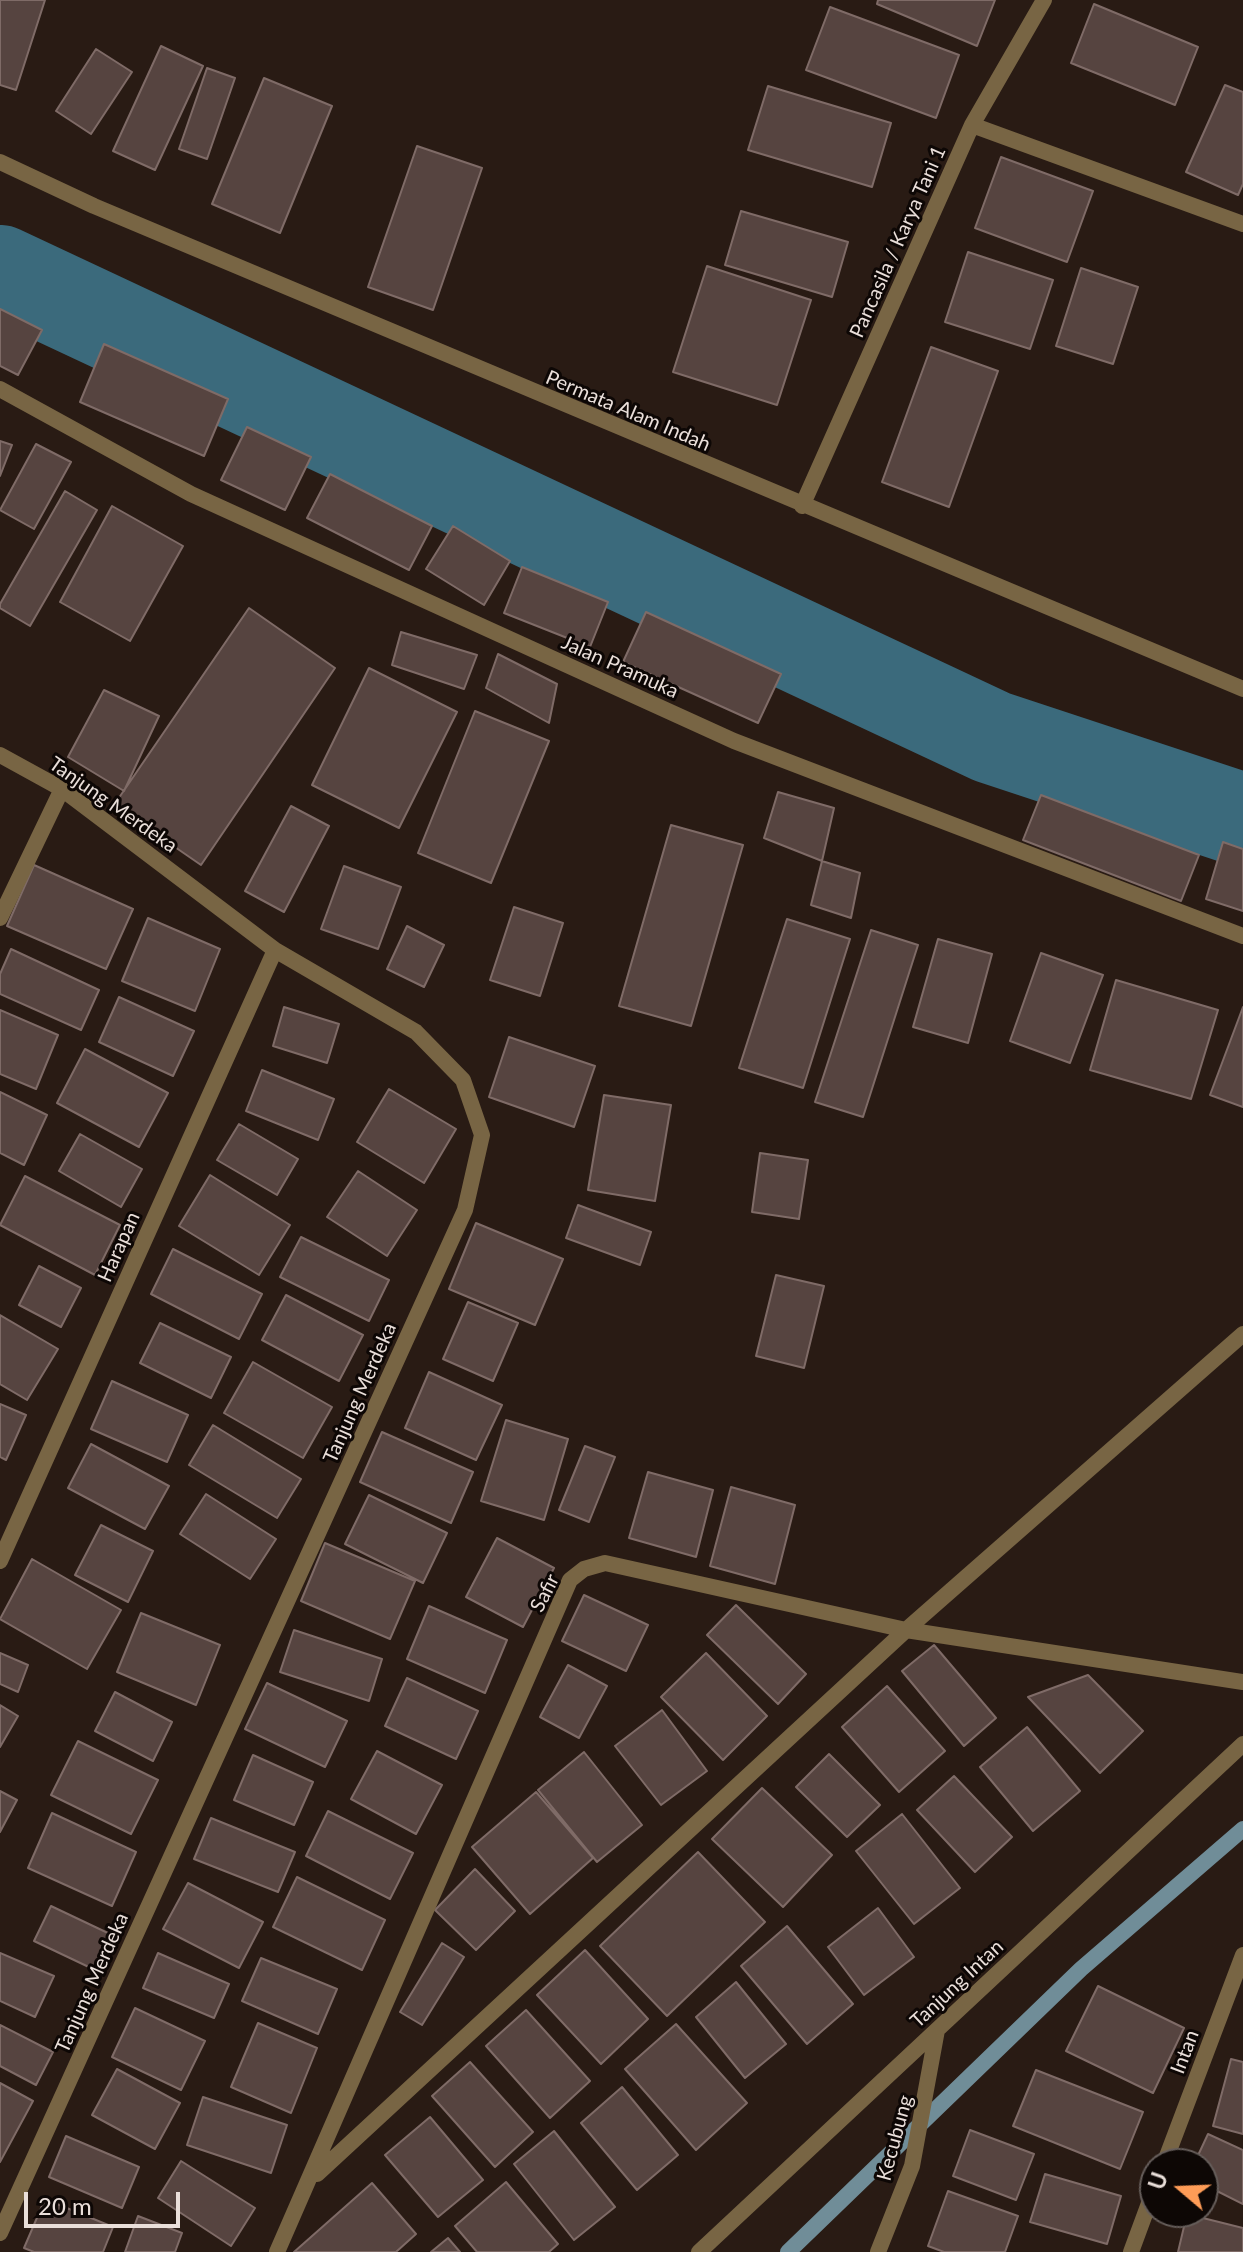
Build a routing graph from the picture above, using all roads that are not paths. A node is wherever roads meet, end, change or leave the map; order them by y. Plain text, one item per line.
1 (1044, 0) edge
2 (972, 125) junction
3 (0, 162) edge
4 (1243, 224) edge
5 (0, 389) edge
6 (802, 506) junction
7 (1243, 689) edge
8 (0, 755) edge
9 (62, 789) junction
10 (0, 918) edge
11 (1243, 936) edge
12 (275, 950) junction
13 (1243, 1334) edge
14 (0, 1561) edge
15 (906, 1630) junction
16 (1243, 1682) edge
17 (1243, 1744) edge
18 (1243, 1955) edge
19 (937, 2030) junction
20 (1170, 2148) edge
21 (312, 2178) junction
22 (1140, 2228) edge
23 (0, 2233) edge
24 (277, 2252) edge
25 (699, 2252) edge
26 (878, 2252) edge
27 (1131, 2252) edge

1 - 2 street, Pancasila / Karya Tani 1
2 - 4 street
2 - 6 street, Pancasila / Karya Tani 1
3 - 6 street, Permata Alam Indah
5 - 11 street, Jalan Pramuka
6 - 7 street, Permata Alam Indah
8 - 9 street, Tanjung Merdeka
9 - 10 street
9 - 12 street, Tanjung Merdeka
12 - 14 street, Harapan
12 - 23 street, Tanjung Merdeka
13 - 15 street
15 - 16 street, Safir
15 - 21 street
15 - 21 street, Safir
17 - 19 street, Tanjung Intan
18 - 20 street, Intan
19 - 25 street, Tanjung Intan
19 - 26 street, Kecubung
21 - 24 street, Safir
22 - 27 street

